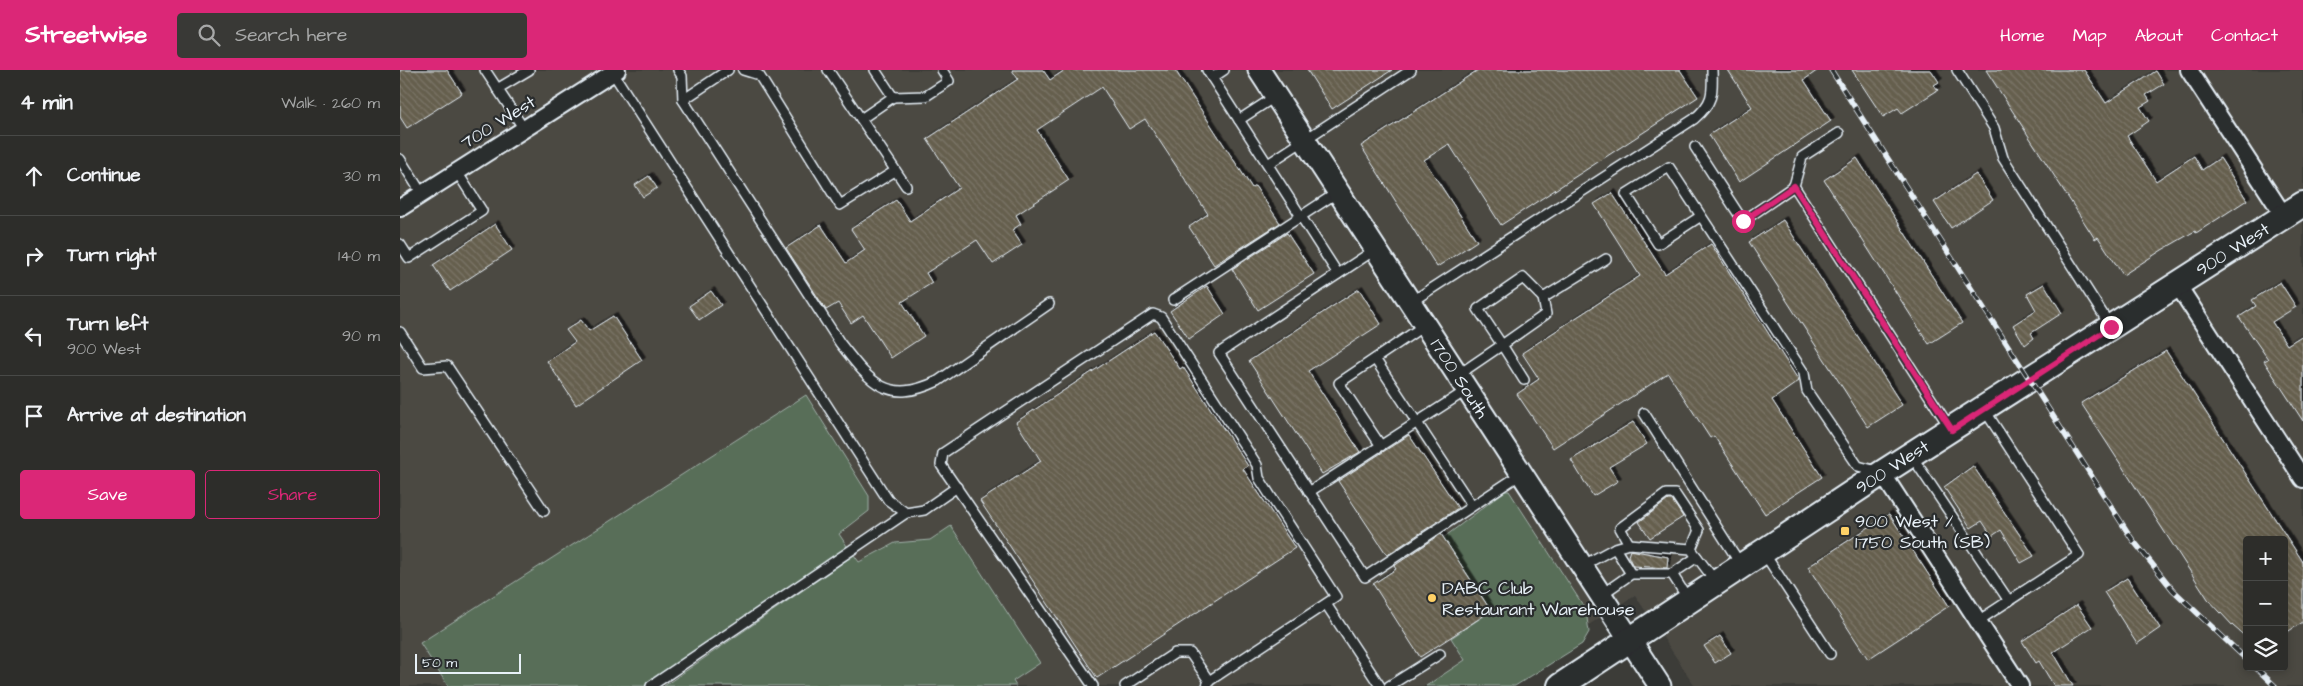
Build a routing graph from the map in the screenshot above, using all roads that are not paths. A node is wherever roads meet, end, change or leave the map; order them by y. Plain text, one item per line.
1 (485, 70) edge
2 (529, 70) edge
3 (678, 70) edge
4 (728, 70) edge
5 (743, 70) edge
6 (828, 70) edge
7 (875, 70) edge
8 (942, 70) edge
9 (1224, 70) edge
10 (1259, 70) edge
11 (1411, 70) edge
12 (1712, 70) edge
13 (1956, 70) edge
14 (2189, 70) edge
15 (615, 72) edge
16 (1209, 74) edge
17 (497, 89) junction
18 (1276, 96) junction
19 (893, 97) junction
20 (683, 100) junction
21 (861, 119) junction
22 (1239, 120) junction
23 (524, 129) junction
24 (1839, 133) dead end
25 (1304, 140) junction
26 (1695, 147) dead end
27 (400, 159) edge
28 (1268, 164) junction
29 (895, 171) junction
30 (457, 172) junction
31 (906, 186) dead end
32 (1794, 186) junction
33 (1338, 192) junction
34 (422, 194) junction
35 (400, 208) edge
36 (2293, 210) edge
37 (1301, 216) junction
38 (1701, 216) junction
39 (400, 244) edge
40 (1376, 249) junction
41 (1606, 259) dead end
42 (1338, 274) junction
43 (2176, 284) junction
44 (1543, 298) junction
45 (1173, 300) dead end
46 (1410, 302) junction
47 (1049, 304) dead end
48 (1425, 325) junction
49 (2111, 327) junction
50 (400, 332) edge
51 (1502, 345) junction
52 (1375, 359) junction
53 (1524, 380) dead end
54 (1463, 382) junction
55 (1984, 409) junction
56 (1644, 413) dead end
57 (1417, 423) junction
58 (1952, 430) junction
59 (1381, 446) junction
60 (1910, 455) junction
61 (1522, 473) junction
62 (1882, 473) junction
63 (2303, 479) edge
64 (956, 487) junction
65 (1309, 492) junction
66 (1472, 506) junction
67 (544, 511) dead end
68 (906, 513) junction
69 (1630, 544) junction
70 (1615, 548) junction
71 (1691, 549) junction
72 (1763, 551) junction
73 (1697, 557) junction
74 (1582, 566) junction
75 (1741, 566) junction
76 (1631, 574) junction
77 (1672, 574) junction
78 (1716, 582) junction
79 (1601, 595) junction
80 (1689, 600) junction
81 (2009, 601) junction
82 (1326, 604) junction
83 (1978, 621) junction
84 (1630, 640) junction
85 (1440, 654) dead end
86 (1830, 654) dead end
87 (1208, 683) edge
88 (1568, 684) edge
89 (651, 686) edge
90 (1093, 686) edge
91 (1125, 686) edge
92 (1380, 686) edge
93 (1389, 686) edge
94 (1660, 686) edge
95 (2020, 686) edge

1 - 17 lane
2 - 17 lane
3 - 20 lane
4 - 20 lane
5 - 29 lane
6 - 21 lane
7 - 19 lane
8 - 19 lane
9 - 16 lane
10 - 18 street, 1700 South
11 - 25 lane
12 - 46 lane
13 - 49 lane
14 - 36 street
15 - 23 street, 700 West
15 - 68 lane
16 - 22 lane
17 - 23 lane
18 - 22 lane
18 - 25 street, 1700 South
19 - 21 lane
20 - 47 lane
21 - 29 lane
22 - 28 lane
23 - 30 street, 700 West
24 - 32 lane
25 - 28 lane
25 - 33 street, 1700 South
26 - 32 lane
27 - 34 lane
28 - 37 lane
29 - 31 lane
30 - 34 street, 700 West
30 - 39 lane
32 - 58 lane
33 - 37 lane
33 - 40 street, 1700 South
34 - 35 street, 700 West
36 - 43 main road, 900 West
37 - 42 lane
37 - 45 lane
38 - 38 lane
38 - 62 lane
40 - 42 lane
40 - 46 street, 1700 South
41 - 44 lane
42 - 65 lane
43 - 49 main road, 900 West
43 - 63 street
44 - 51 lane
44 - 51 lane
46 - 48 street, 1700 South
48 - 52 lane
48 - 54 street, 1700 South
49 - 55 main road, 900 West
50 - 67 lane
51 - 53 lane
51 - 54 lane
52 - 57 lane
52 - 59 lane
54 - 57 lane
54 - 61 street, 1700 South
55 - 58 main road, 900 West
55 - 81 lane
56 - 75 lane
57 - 59 lane
57 - 66 lane
58 - 60 main road, 900 West
59 - 65 lane
60 - 62 main road, 900 West
60 - 81 lane
61 - 66 lane
61 - 74 street, 1700 South
62 - 72 main road, 900 West
62 - 83 street
64 - 68 lane
64 - 82 lane
64 - 90 lane
65 - 66 lane
68 - 89 lane
69 - 70 lane
69 - 71 lane
69 - 71 lane
70 - 74 lane
70 - 76 lane
71 - 73 lane
72 - 75 main road, 900 West
72 - 86 lane
73 - 77 lane
73 - 78 lane
74 - 79 street, 1700 South
75 - 78 main road, 900 West
76 - 77 lane
76 - 79 lane
77 - 80 lane
78 - 80 main road, 900 West
79 - 84 street, 1700 South
80 - 84 main road, 900 West
81 - 83 lane
82 - 87 lane
82 - 92 lane
83 - 95 street
84 - 88 main road, 900 West
84 - 94 street, 1700 South
85 - 93 lane
87 - 91 lane

